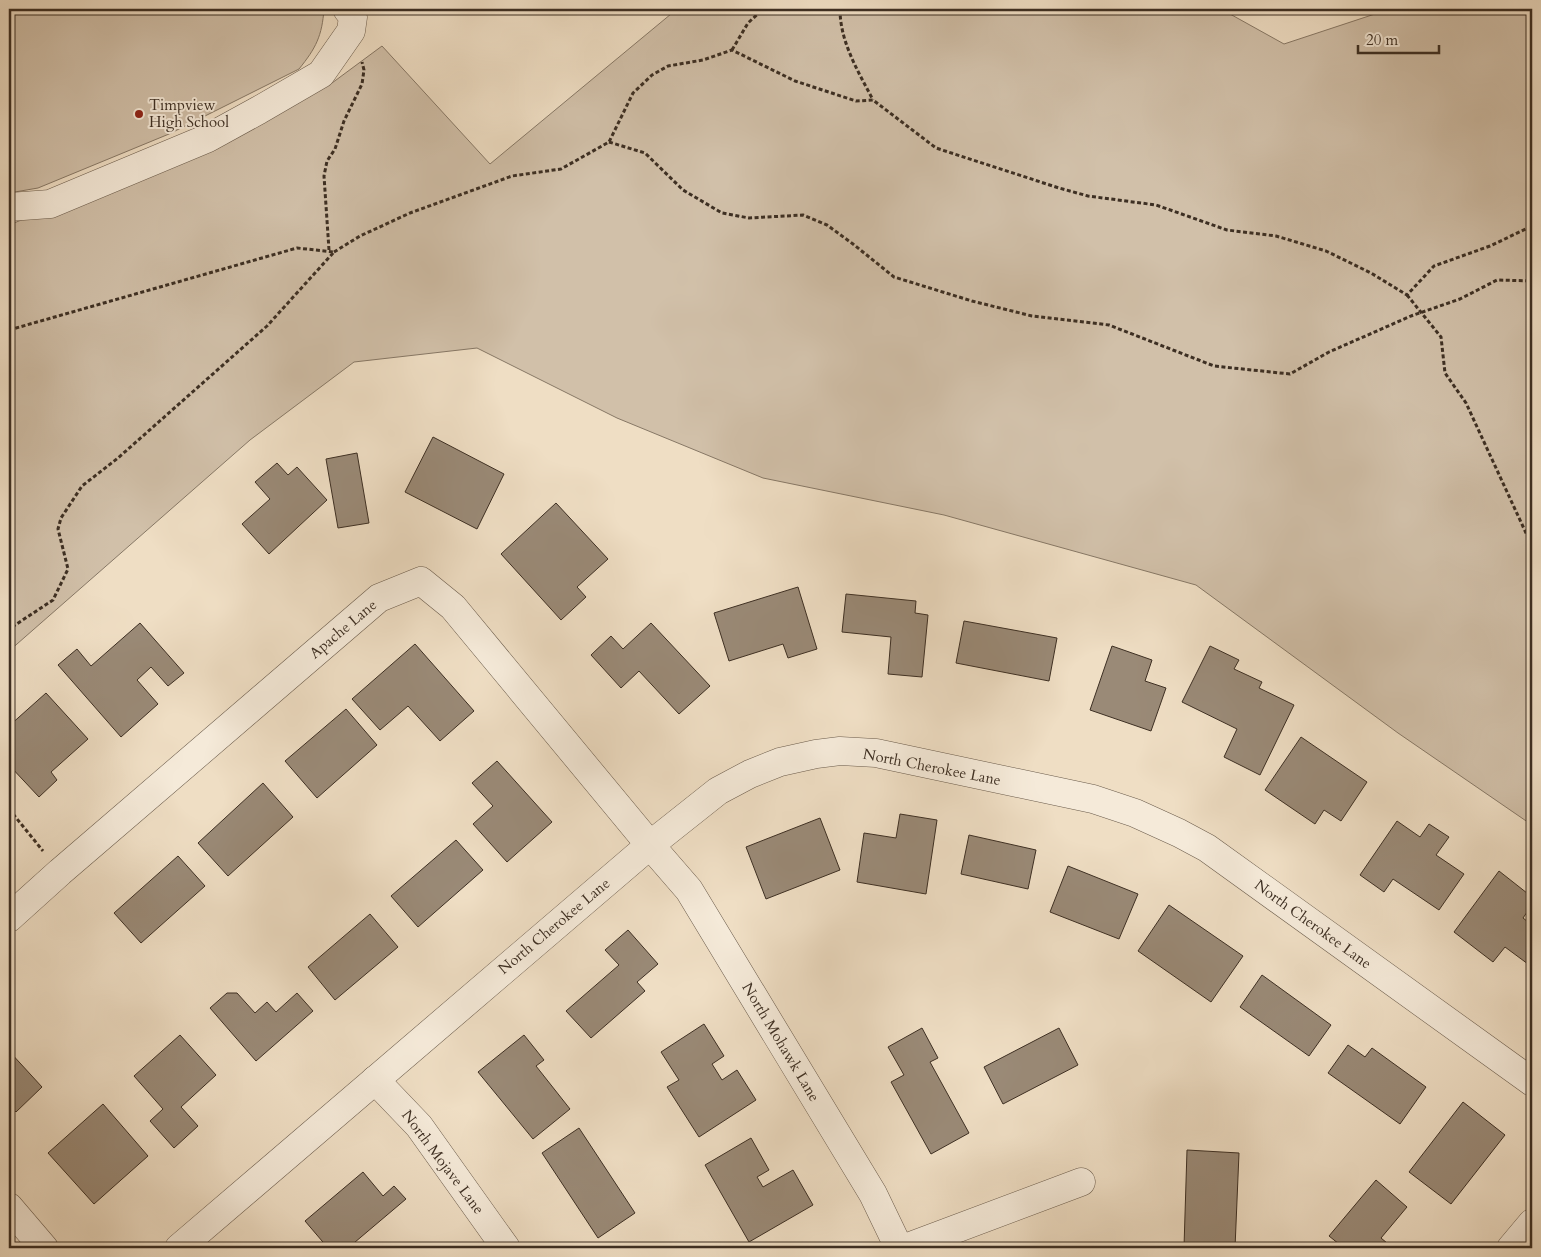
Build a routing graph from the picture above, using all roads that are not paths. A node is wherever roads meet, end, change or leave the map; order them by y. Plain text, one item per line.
1 (347, 9) edge
2 (9, 208) edge
3 (650, 845) junction
4 (9, 918) edge
5 (375, 1080) junction
6 (1532, 1082) edge
7 (1081, 1182) dead end
8 (9, 1207) edge
9 (1532, 1223) edge
10 (44, 1248) edge
11 (179, 1248) edge
12 (506, 1248) edge
13 (898, 1248) edge
14 (906, 1248) edge
15 (1511, 1248) edge

1 - 2 street
3 - 4 street, Apache Lane
3 - 5 street, North Cherokee Lane
3 - 6 street, North Cherokee Lane
3 - 13 street, North Mohawk Lane
5 - 11 street, North Cherokee Lane
5 - 12 street, North Mojave Lane
7 - 14 street
8 - 10 street
9 - 15 street

